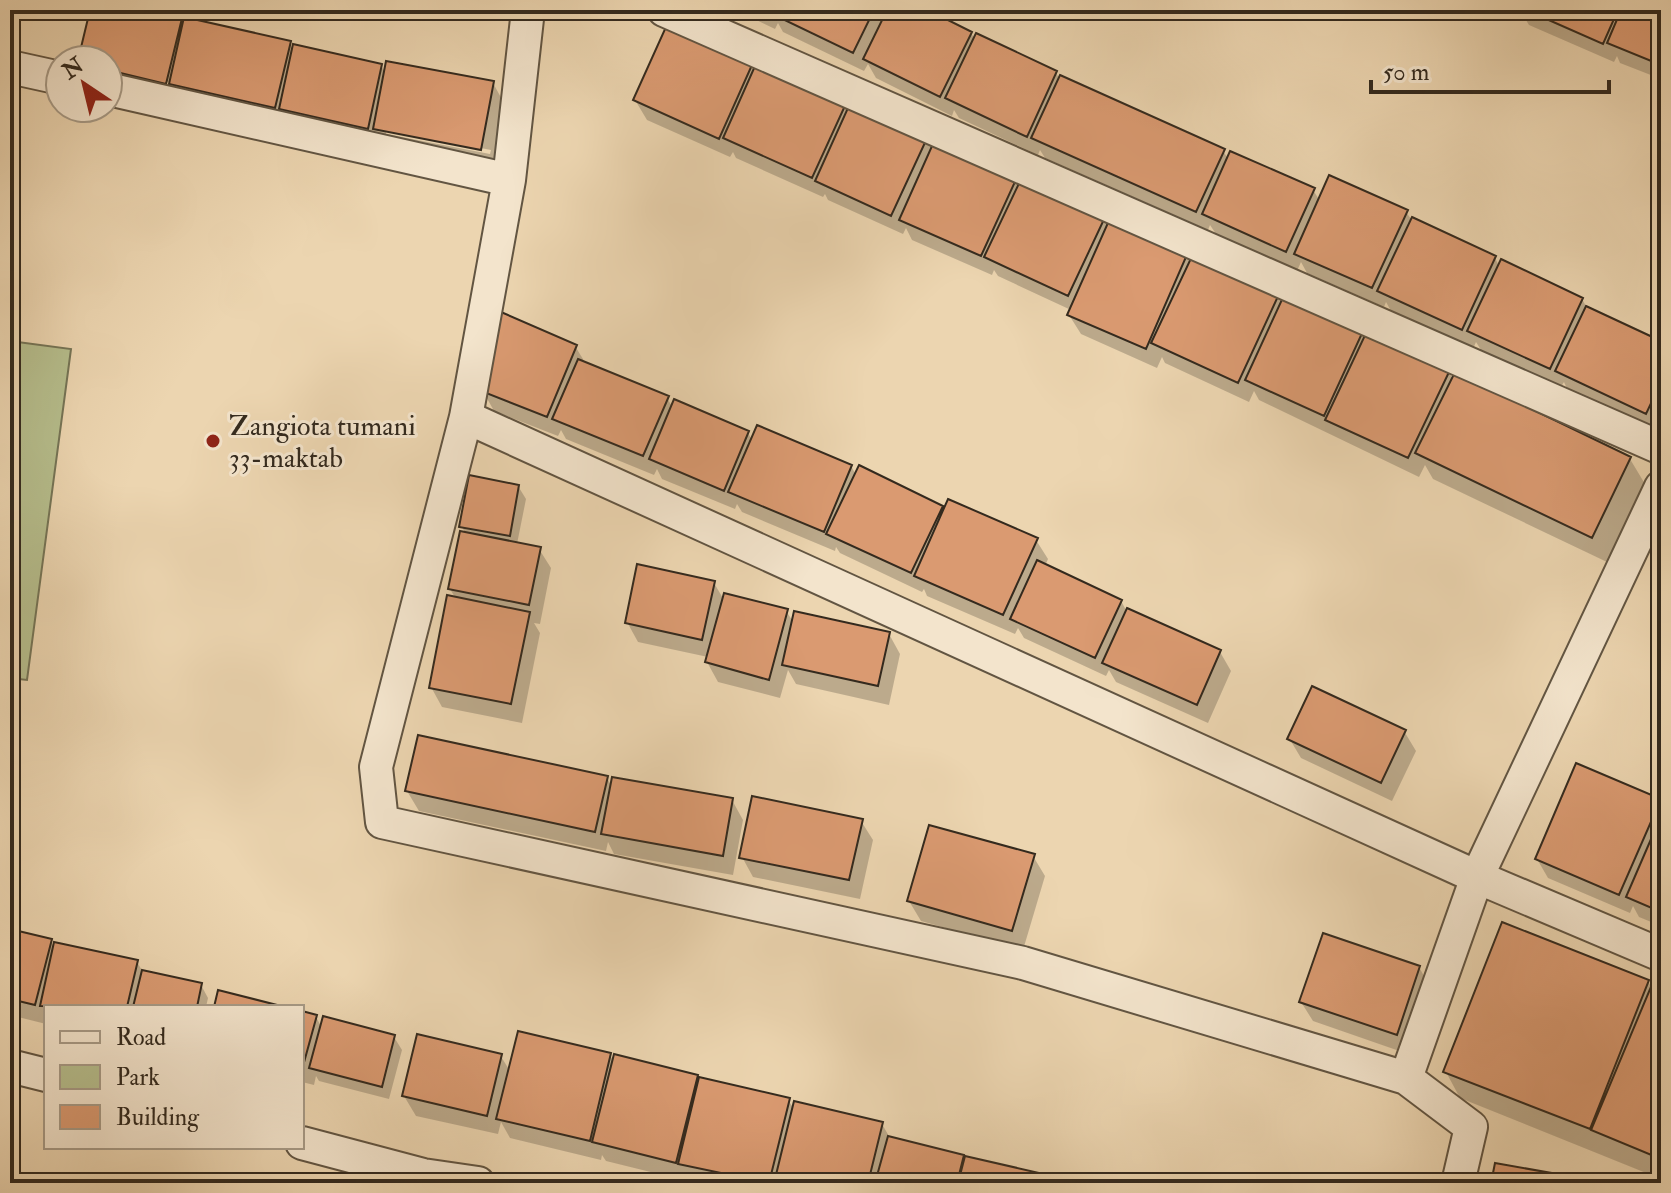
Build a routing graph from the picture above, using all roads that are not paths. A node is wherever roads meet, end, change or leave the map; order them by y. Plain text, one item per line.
1 (528, 10) edge
2 (664, 10) edge
3 (10, 67) edge
4 (44, 74) edge
5 (124, 93) edge
6 (509, 180) junction
7 (466, 417) junction
8 (1661, 448) edge
9 (1661, 487) edge
10 (1477, 877) junction
11 (1661, 955) edge
12 (10, 1066) edge
13 (44, 1074) edge
14 (1406, 1078) junction
15 (304, 1144) edge
16 (478, 1183) edge
17 (1458, 1183) edge

1 - 6 street
2 - 8 street
3 - 4 street
5 - 6 street
6 - 7 street
7 - 10 street
7 - 14 street
9 - 10 street
10 - 11 street
10 - 14 street
12 - 13 street
14 - 17 street
15 - 16 street

